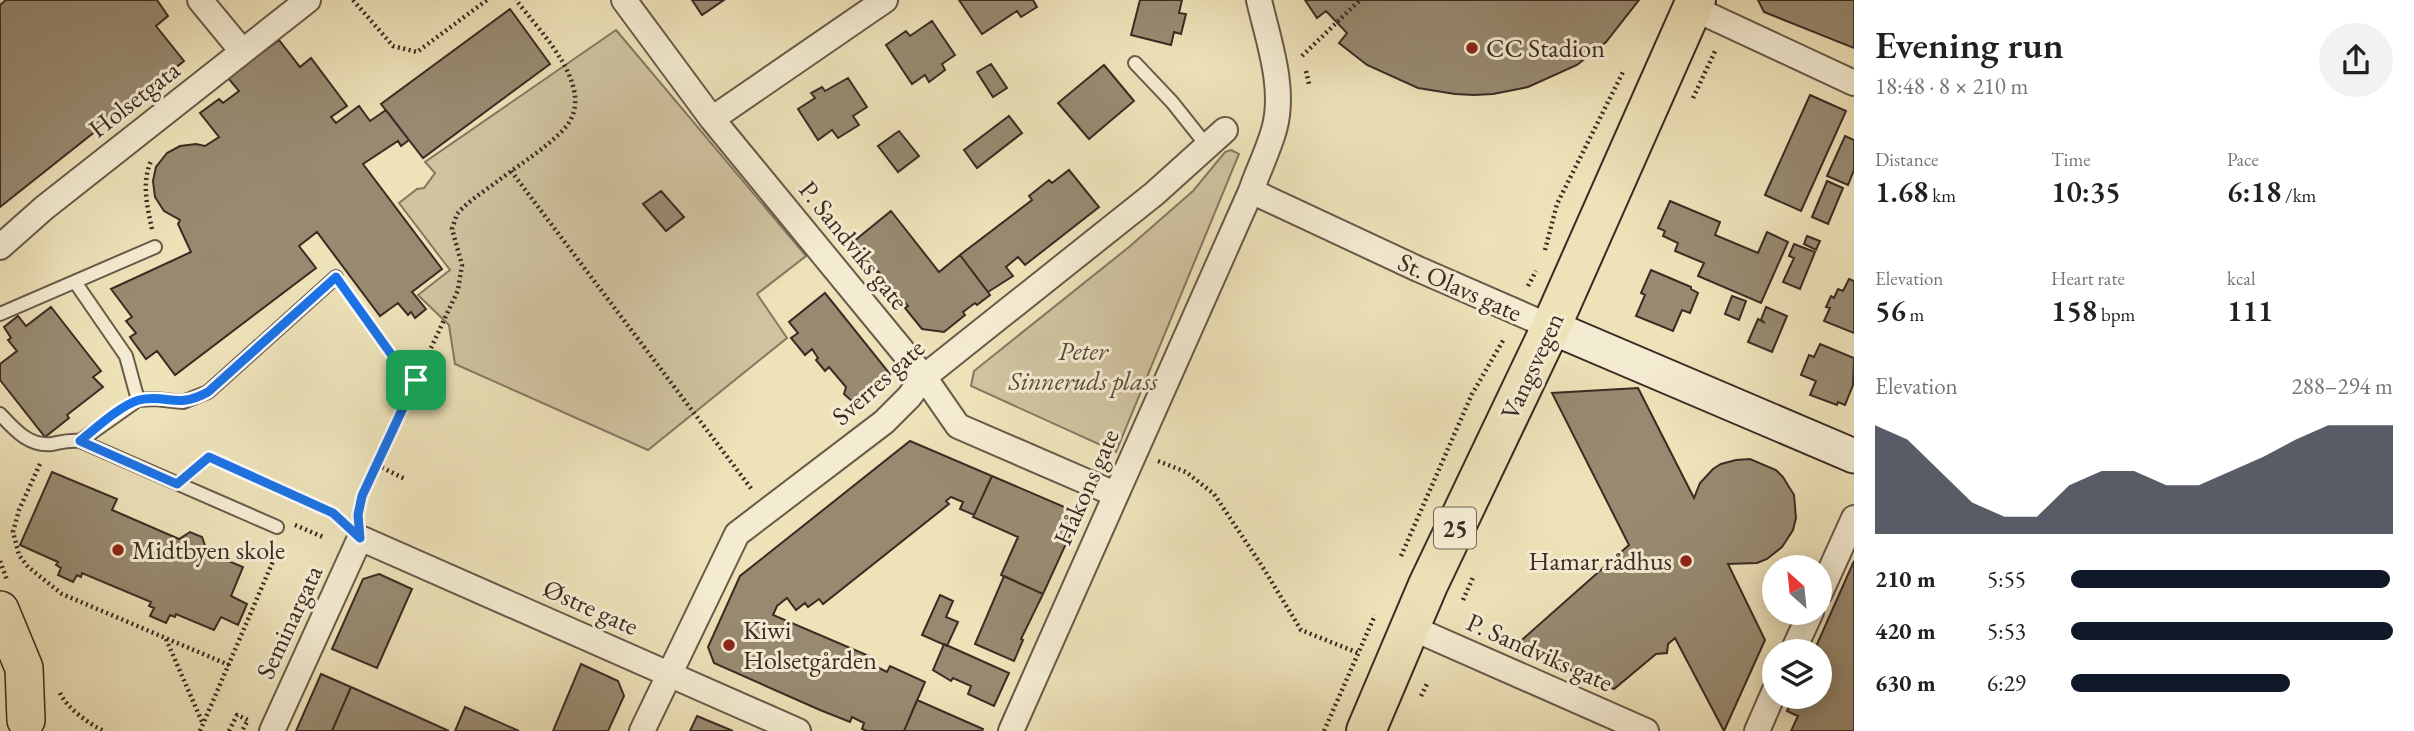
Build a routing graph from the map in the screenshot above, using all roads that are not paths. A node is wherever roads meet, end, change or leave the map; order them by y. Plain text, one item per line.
1 (200, 0) edge
2 (308, 0) edge
3 (624, 0) edge
4 (885, 0) edge
5 (1259, 0) edge
6 (1694, 4) edge
7 (242, 51) junction
8 (1135, 63) dead end
9 (1854, 83) edge
10 (712, 119) junction
11 (1216, 138) joint
12 (1251, 191) junction
13 (0, 247) edge
14 (155, 247) road end
15 (336, 277) road end
16 (75, 282) junction
17 (0, 314) edge
18 (1550, 327) junction
19 (924, 377) junction
20 (138, 400) junction
21 (0, 414) edge
22 (80, 441) junction
23 (1854, 456) edge
24 (1115, 494) junction
25 (1854, 518) edge
26 (276, 527) road end
27 (360, 538) joint
28 (1832, 567) edge
29 (0, 610) edge
30 (1410, 627) junction
31 (668, 674) junction
32 (1767, 709) edge
33 (25, 720) edge
34 (272, 731) edge
35 (642, 731) edge
36 (798, 731) edge
37 (1011, 731) edge
38 (1366, 731) edge
39 (1646, 731) edge
40 (1757, 731) edge

1 - 7 street
2 - 7 street, Holsetgata
3 - 10 street, P. Sandviks gate
4 - 10 street
5 - 12 street
6 - 9 street
6 - 18 highway, Vangsvegen / 25
7 - 13 street, Holsetgata
8 - 11 lane
10 - 19 street, P. Sandviks gate
11 - 19 street, Sverres gate
12 - 18 street, St. Olavs gate
12 - 24 street, Håkons gate
14 - 16 lane
15 - 20 lane
16 - 17 lane
16 - 20 lane
18 - 23 main road, St. Olavs gate
18 - 30 highway, Vangsvegen / 25
19 - 24 street, P. Sandviks gate
19 - 31 street, Sverres gate
20 - 22 lane
21 - 22 lane
22 - 26 lane
24 - 37 street, Håkons gate
25 - 28 street
27 - 31 street, Østre gate
27 - 34 street, Seminargata
29 - 33 main road
30 - 38 highway, Vangsvegen / 25
30 - 39 street, P. Sandviks gate
31 - 35 street, Sverres gate
31 - 36 street, Østre gate
32 - 40 street

